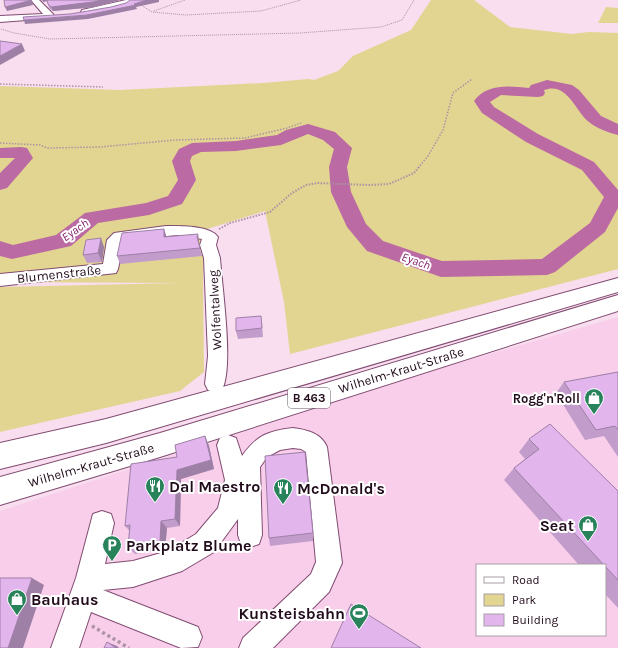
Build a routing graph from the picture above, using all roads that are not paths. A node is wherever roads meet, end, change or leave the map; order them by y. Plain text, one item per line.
1 (35, 0) edge
2 (132, 0) edge
3 (74, 14) edge
4 (0, 18) edge
5 (210, 237) joint
6 (0, 280) edge
7 (618, 285) edge
8 (618, 303) edge
9 (215, 384) dead end
10 (228, 445) dead end
11 (0, 456) edge
12 (0, 491) edge
13 (102, 523) dead end
14 (250, 535) dead end
15 (83, 596) junction
16 (188, 637) dead end
17 (65, 648) edge
18 (253, 648) edge

1 - 4 street
2 - 3 street
5 - 6 street, Blumenstraße
5 - 9 street, Wolfentalweg
7 - 11 highway, Wilhelm-Kraut-Straße / B 463
8 - 12 highway, Wilhelm-Kraut-Straße / B 463
10 - 15 street
13 - 15 street
14 - 18 street
15 - 16 street
15 - 17 street

